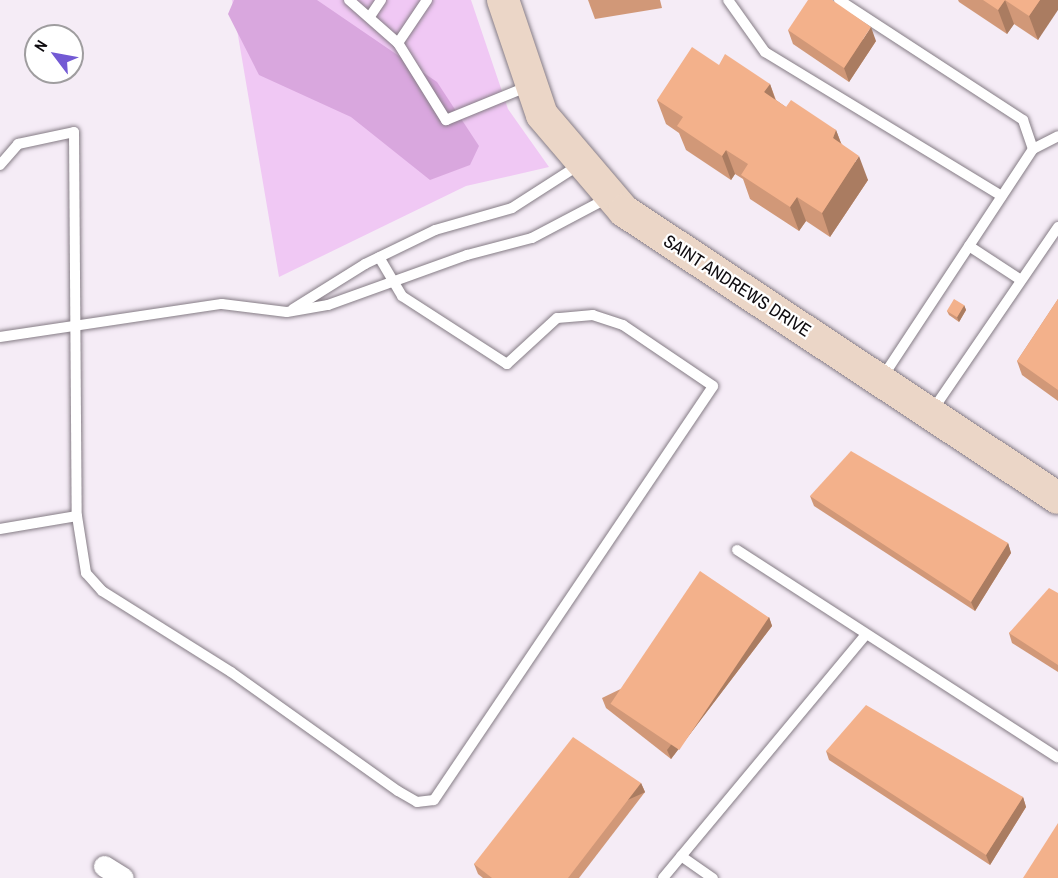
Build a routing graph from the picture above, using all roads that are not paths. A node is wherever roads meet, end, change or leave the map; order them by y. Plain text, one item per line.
1 (349, 0) edge
2 (381, 0) edge
3 (427, 0) edge
4 (503, 0) edge
5 (728, 0) edge
6 (839, 0) edge
7 (371, 15) junction
8 (398, 43) junction
9 (532, 85) junction
10 (1058, 136) edge
11 (1033, 149) junction
12 (582, 163) junction
13 (0, 165) edge
14 (611, 196) junction
15 (1002, 196) junction
16 (1058, 227) edge
17 (969, 246) junction
18 (379, 257) junction
19 (1022, 280) junction
20 (393, 282) junction
21 (287, 312) junction
22 (77, 325) junction
23 (0, 337) edge
24 (880, 380) junction
25 (931, 414) junction
26 (1058, 498) edge
27 (77, 516) junction
28 (0, 529) edge
29 (737, 550) dead end
30 (866, 633) junction
31 (1058, 758) edge
32 (681, 856) junction
33 (104, 866) dead end
34 (123, 878) edge
35 (663, 878) edge
36 (714, 878) edge

1 - 7 lane
2 - 7 lane
3 - 8 lane
4 - 9 street, SAINT ANDREWS DRIVE
5 - 15 lane
6 - 11 lane
7 - 8 lane
8 - 9 lane
9 - 12 street, SAINT ANDREWS DRIVE
10 - 11 lane
11 - 15 lane
12 - 14 street, SAINT ANDREWS DRIVE
12 - 18 lane
13 - 22 lane
14 - 20 lane
14 - 24 street, SAINT ANDREWS DRIVE
15 - 17 lane
16 - 19 lane
17 - 19 lane
17 - 24 lane
18 - 20 lane
18 - 21 lane
19 - 25 lane
20 - 21 lane
20 - 27 lane
21 - 22 lane
22 - 23 lane
22 - 27 lane
24 - 25 street, SAINT ANDREWS DRIVE
25 - 26 street, SAINT ANDREWS DRIVE
27 - 28 lane
29 - 30 lane
30 - 31 lane
30 - 32 lane
32 - 35 lane
32 - 36 lane
33 - 34 street

